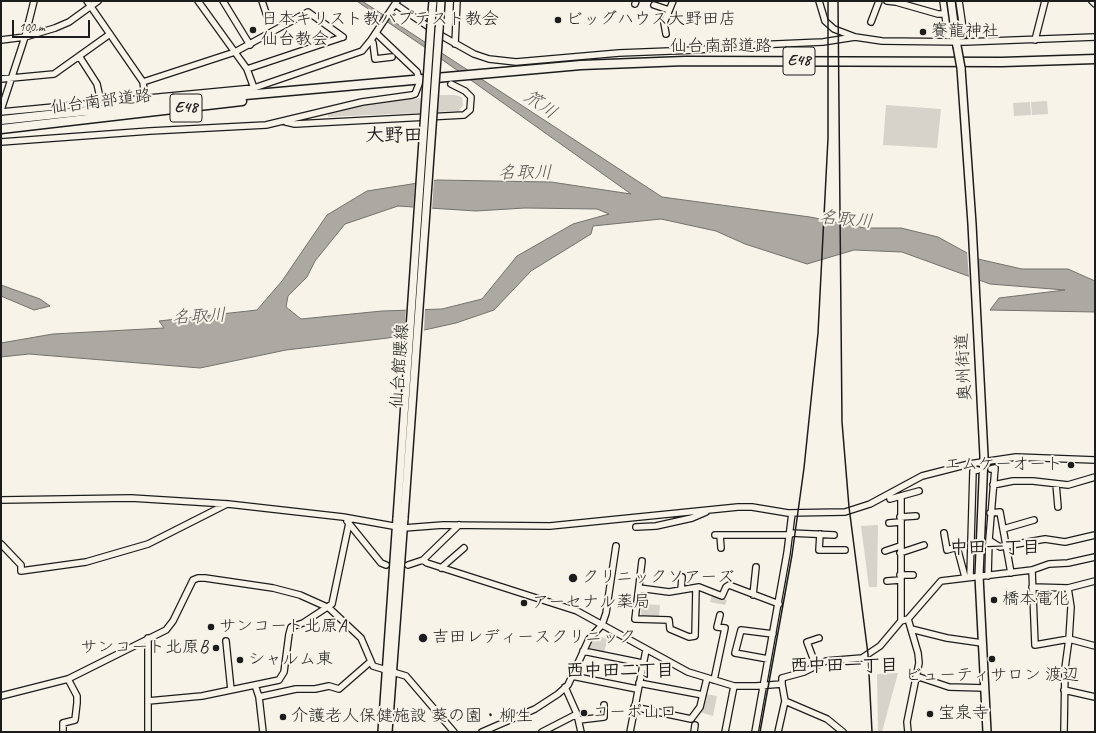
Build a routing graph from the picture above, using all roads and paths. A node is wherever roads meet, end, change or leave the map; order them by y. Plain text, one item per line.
1 (34, 1) edge
2 (87, 1) edge
3 (98, 1) edge
4 (198, 1) edge
5 (223, 1) edge
6 (262, 1) edge
7 (433, 1) edge
8 (441, 1) edge
9 (457, 1) edge
10 (672, 1) edge
11 (819, 1) edge
12 (879, 1) edge
13 (887, 1) edge
14 (943, 1) edge
15 (951, 1) edge
16 (959, 1) edge
17 (1045, 1) edge
18 (1092, 1) edge
19 (897, 2) edge
20 (395, 4) edge
21 (1095, 4) edge
22 (654, 5) dead end
23 (90, 6) junction
24 (669, 10) junction
25 (945, 14) junction
26 (267, 16) dead end
27 (871, 22) dead end
28 (377, 32) junction
29 (110, 34) junction
30 (666, 34) dead end
31 (964, 35) dead end
32 (948, 36) dead end
33 (25, 37) junction
34 (856, 37) junction
35 (1095, 37) edge
36 (1, 40) edge
37 (371, 40) junction
38 (1035, 40) junction
39 (250, 44) junction
40 (455, 44) junction
41 (957, 44) junction
42 (235, 52) junction
43 (79, 56) junction
44 (392, 57) dead end
45 (1095, 59) edge
46 (247, 69) junction
47 (418, 76) dead end
48 (11, 78) junction
49 (1, 79) edge
50 (449, 80) junction
51 (143, 82) junction
52 (419, 84) dead end
53 (372, 85) junction
54 (254, 88) junction
55 (145, 98) junction
56 (101, 102) junction
57 (1, 111) edge
58 (1, 120) edge
59 (283, 121) junction
60 (1, 129) edge
61 (1, 142) edge
62 (984, 459) junction
63 (1095, 460) edge
64 (991, 469) dead end
65 (978, 470) dead end
66 (1095, 477) edge
67 (1056, 484) junction
68 (994, 485) junction
69 (918, 491) dead end
70 (901, 496) junction
71 (890, 499) dead end
72 (1, 500) edge
73 (228, 504) junction
74 (1058, 507) dead end
75 (710, 510) junction
76 (792, 513) junction
77 (990, 513) junction
78 (916, 516) dead end
79 (343, 517) junction
80 (401, 518) junction
81 (900, 519) junction
82 (1034, 520) dead end
83 (348, 523) junction
84 (889, 523) dead end
85 (460, 525) junction
86 (636, 527) dead end
87 (400, 528) junction
88 (1003, 529) junction
89 (944, 533) dead end
90 (790, 534) junction
91 (820, 534) junction
92 (834, 535) dead end
93 (1095, 535) edge
94 (988, 540) junction
95 (1, 544) edge
96 (924, 545) dead end
97 (616, 546) dead end
98 (900, 546) junction
99 (1005, 546) junction
100 (464, 548) dead end
101 (721, 548) dead end
102 (845, 550) dead end
103 (885, 551) dead end
104 (900, 553) junction
105 (1095, 557) edge
106 (423, 560) junction
107 (642, 561) dead end
108 (386, 565) dead end
109 (408, 565) dead end
110 (756, 566) dead end
111 (441, 568) junction
112 (1032, 570) junction
113 (1011, 573) junction
114 (913, 575) dead end
115 (979, 576) junction
116 (988, 576) junction
117 (682, 577) dead end
118 (968, 577) junction
119 (900, 578) junction
120 (887, 581) dead end
121 (1095, 581) edge
122 (1032, 587) junction
123 (639, 588) junction
124 (696, 588) junction
125 (1068, 588) junction
126 (681, 590) junction
127 (753, 594) junction
128 (778, 604) junction
129 (328, 608) junction
130 (720, 615) dead end
131 (908, 618) junction
132 (901, 621) junction
133 (602, 625) junction
134 (911, 629) junction
135 (773, 634) junction
136 (148, 638) junction
137 (819, 638) dead end
138 (1069, 639) junction
139 (226, 641) dead end
140 (982, 643) junction
141 (1095, 646) edge
142 (646, 650) junction
143 (583, 651) junction
144 (768, 659) junction
145 (370, 662) junction
146 (642, 663) junction
147 (816, 666) junction
148 (390, 671) junction
149 (572, 676) junction
150 (916, 676) junction
151 (707, 678) junction
152 (68, 679) junction
153 (714, 680) junction
154 (639, 683) junction
155 (782, 684) junction
156 (255, 685) junction
157 (734, 686) junction
158 (764, 686) junction
159 (565, 687) junction
160 (985, 688) junction
161 (637, 689) junction
162 (231, 690) junction
163 (1064, 690) junction
164 (703, 695) junction
165 (1, 696) edge
166 (259, 697) junction
167 (1095, 697) edge
168 (148, 701) junction
169 (785, 701) junction
170 (604, 705) dead end
171 (634, 707) junction
172 (577, 714) junction
173 (579, 720) junction
174 (695, 725) dead end
175 (63, 732) edge
176 (148, 732) edge
177 (263, 732) edge
178 (382, 732) edge
179 (388, 732) edge
180 (454, 732) edge
181 (482, 732) edge
182 (542, 732) edge
183 (581, 732) edge
184 (630, 732) edge
185 (694, 732) edge
186 (725, 732) edge
187 (755, 732) edge
188 (778, 732) edge
189 (843, 732) edge
190 (908, 732) edge
191 (987, 732) edge
192 (1064, 732) edge

1 - 33 street
2 - 23 street
3 - 23 street
4 - 42 street
5 - 39 street
6 - 26 street
7 - 80 main road, 仙台館腰線, bridge
8 - 80 main road, 仙台館腰線, bridge
9 - 40 street
10 - 24 street
11 - 34 street
12 - 27 street
13 - 19 street
14 - 25 street
15 - 41 main road, 奥州街道
16 - 31 street
17 - 38 street
18 - 21 street
19 - 25 street
20 - 28 street
20 - 40 street
22 - 24 street
23 - 29 street
23 - 33 street
24 - 30 street
25 - 32 street
28 - 37 street
28 - 47 street
29 - 43 street
29 - 51 street
33 - 36 street
33 - 48 street
34 - 40 street
34 - 41 street
35 - 38 street
37 - 44 street
37 - 54 street
38 - 41 street
39 - 42 street
39 - 46 street
41 - 62 main road, 奥州街道, bridge
42 - 46 street
42 - 51 street
43 - 48 street
43 - 56 street
45 - 50 highway, 仙台南部道路 / E48
46 - 54 street
48 - 49 street
48 - 57 street
50 - 53 highway, 仙台南部道路 / E48
50 - 59 street
51 - 55 street
52 - 59 street
53 - 58 highway, 仙台南部道路 / E48
53 - 60 highway, 仙台南部道路 / E48
54 - 55 street
55 - 56 street
56 - 57 street
59 - 61 street
62 - 63 street
62 - 76 street
62 - 115 main road, 奥州街道
64 - 68 street
65 - 118 street
66 - 67 street
67 - 68 street
67 - 74 street
68 - 77 street
69 - 70 street
70 - 71 street
70 - 81 street
72 - 73 street
73 - 79 street
73 - 95 street
75 - 76 street
75 - 85 street
75 - 86 street
76 - 90 street
77 - 88 street
77 - 94 street
78 - 81 street
79 - 83 street
79 - 87 street
80 - 87 main road, 仙台館腰線
81 - 84 street
81 - 98 street
82 - 88 street
83 - 108 street
83 - 129 street
85 - 87 street
85 - 106 street
87 - 148 main road, 仙台館腰線
88 - 99 street
89 - 118 street
90 - 91 street
90 - 101 street
90 - 128 street
91 - 92 street
91 - 102 street
93 - 99 street
94 - 99 street
94 - 116 street
96 - 104 street
97 - 133 street
98 - 103 street
98 - 104 street
99 - 113 street
100 - 111 street
104 - 119 street
105 - 112 street
106 - 109 street
106 - 111 street
107 - 123 street
110 - 127 street
111 - 133 street
112 - 113 street
112 - 122 street
113 - 116 street
114 - 119 street
115 - 116 street
115 - 118 street
115 - 140 main road, 奥州街道
117 - 126 street
118 - 131 street
119 - 120 street
119 - 132 street
121 - 125 street
122 - 125 street
122 - 138 street
123 - 124 street
123 - 126 street
124 - 126 street
124 - 127 street
125 - 138 street
127 - 128 street
128 - 135 street
129 - 136 street
129 - 145 street
129 - 156 street
130 - 153 street
131 - 132 street
131 - 134 street
132 - 147 street
133 - 142 street
133 - 143 street
134 - 140 street
134 - 150 street
135 - 144 street
135 - 144 street
136 - 152 street
136 - 168 street
137 - 147 street
138 - 141 street
138 - 163 street
139 - 162 street
140 - 160 main road, 奥州街道
142 - 146 street
142 - 151 street
143 - 146 street
143 - 149 street
144 - 158 street
145 - 148 street
145 - 166 street
146 - 154 street
147 - 155 street
148 - 178 main road, 仙台館腰線
148 - 179 main road, 仙台館腰線
148 - 180 street
149 - 159 street
149 - 161 street
150 - 160 street
150 - 190 street
151 - 153 street
151 - 164 street
152 - 165 street
152 - 175 street
153 - 157 street
154 - 161 street
154 - 164 street
155 - 158 street
155 - 169 street
156 - 162 street
156 - 166 street
157 - 158 street
157 - 186 street
158 - 187 street
159 - 172 street
159 - 181 street
160 - 191 main road, 奥州街道
161 - 171 street
162 - 168 street
163 - 167 street
163 - 192 street
164 - 171 street
166 - 177 street
168 - 176 street
169 - 188 street
169 - 189 street
170 - 173 street
171 - 184 street
172 - 173 street
172 - 182 street
173 - 183 street
174 - 185 street

